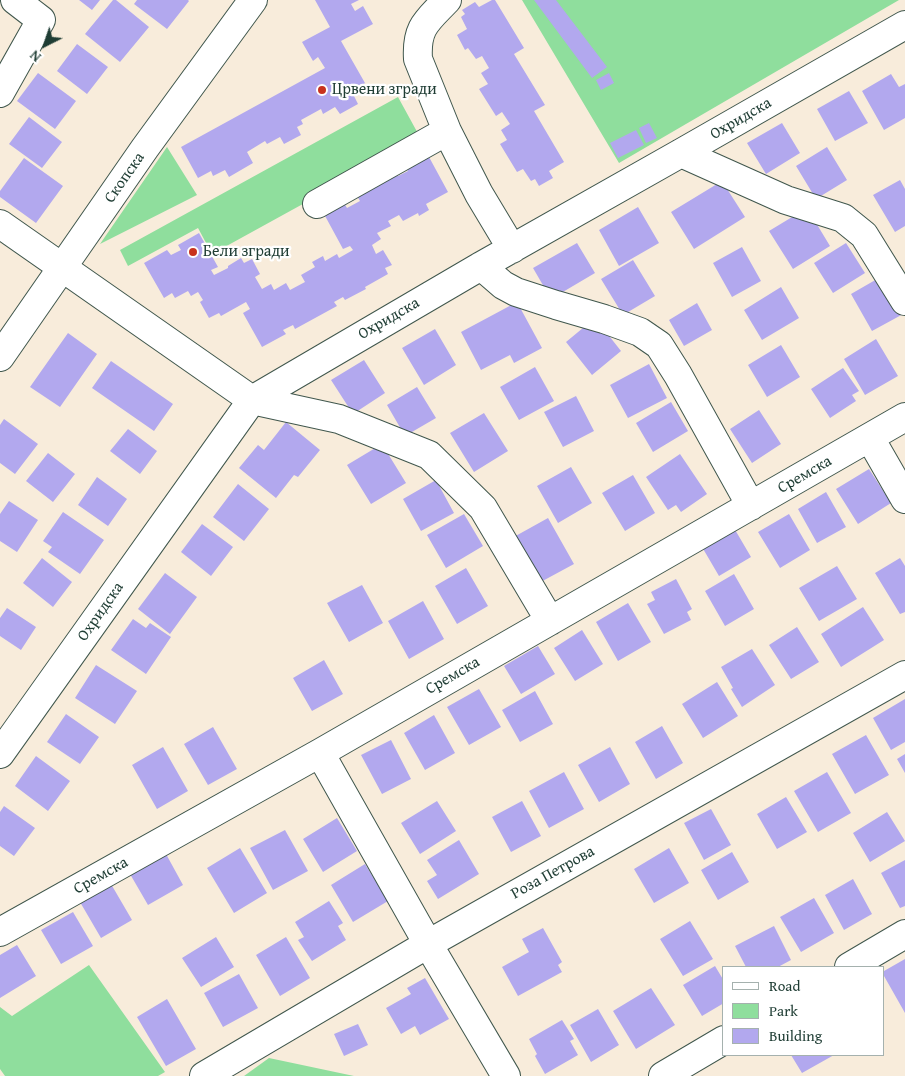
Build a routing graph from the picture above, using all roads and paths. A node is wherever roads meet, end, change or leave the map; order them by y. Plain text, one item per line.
1 (15, 0) edge
2 (253, 0) edge
3 (447, 0) edge
4 (904, 26) edge
5 (0, 93) edge
6 (446, 131) junction
7 (681, 153) junction
8 (318, 204) dead end
9 (0, 224) edge
10 (512, 249) junction
11 (481, 266) junction
12 (62, 268) junction
13 (905, 301) edge
14 (0, 357) edge
15 (252, 400) junction
16 (905, 417) edge
17 (870, 438) junction
18 (905, 499) edge
19 (750, 506) junction
20 (550, 621) junction
21 (905, 675) edge
22 (320, 753) junction
23 (0, 754) edge
24 (0, 932) edge
25 (905, 934) edge
26 (428, 944) junction
27 (851, 966) edge
28 (722, 1041) edge
29 (204, 1076) edge
30 (506, 1076) edge
31 (663, 1076) edge

1 - 5 street
2 - 12 street, Скопска
3 - 6 street
4 - 7 street, Охридска
6 - 8 street
6 - 10 street
7 - 10 street, Охридска
7 - 13 street
9 - 12 street
10 - 11 street, Охридска
11 - 15 street, Охридска
11 - 19 street
12 - 14 street, Скопска
12 - 15 street
15 - 20 street
15 - 23 street, Охридска
16 - 17 street, Сремска
17 - 18 street
17 - 19 street, Сремска
19 - 20 street, Сремска
20 - 22 street, Сремска
21 - 26 street, Роза Петрова
22 - 24 street, Сремска
22 - 26 street
25 - 27 street
26 - 29 street, Роза Петрова
26 - 30 street
28 - 31 street

